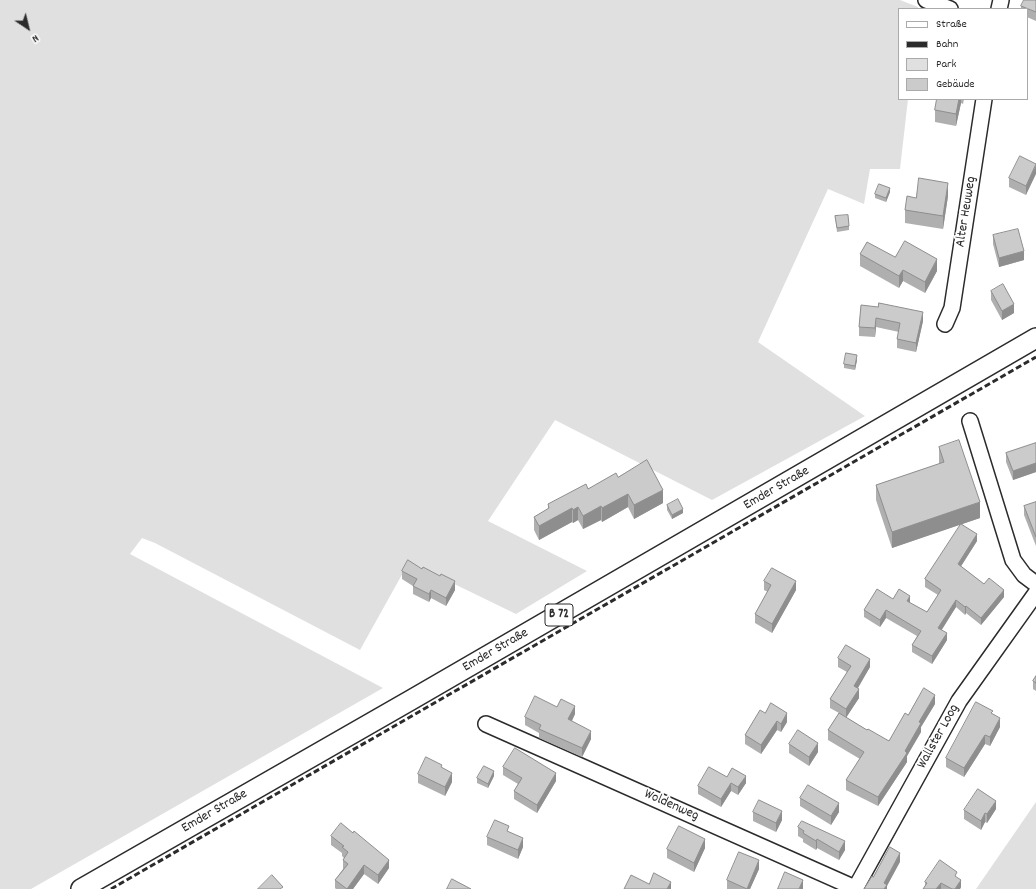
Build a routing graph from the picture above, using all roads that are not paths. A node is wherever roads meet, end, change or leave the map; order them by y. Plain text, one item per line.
1 (926, 0) edge
2 (947, 8) edge
3 (984, 100) edge
4 (946, 324) dead end
5 (1036, 338) edge
6 (970, 421) dead end
7 (1036, 584) edge
8 (1036, 593) edge
9 (486, 724) dead end
10 (81, 889) edge
11 (855, 889) edge

1 - 2 street
3 - 4 street, Alter Heuweg
5 - 10 main road, Emder Straße / B 72
6 - 7 street
8 - 11 street, Wallster Loog
9 - 11 street, Woldenweg

